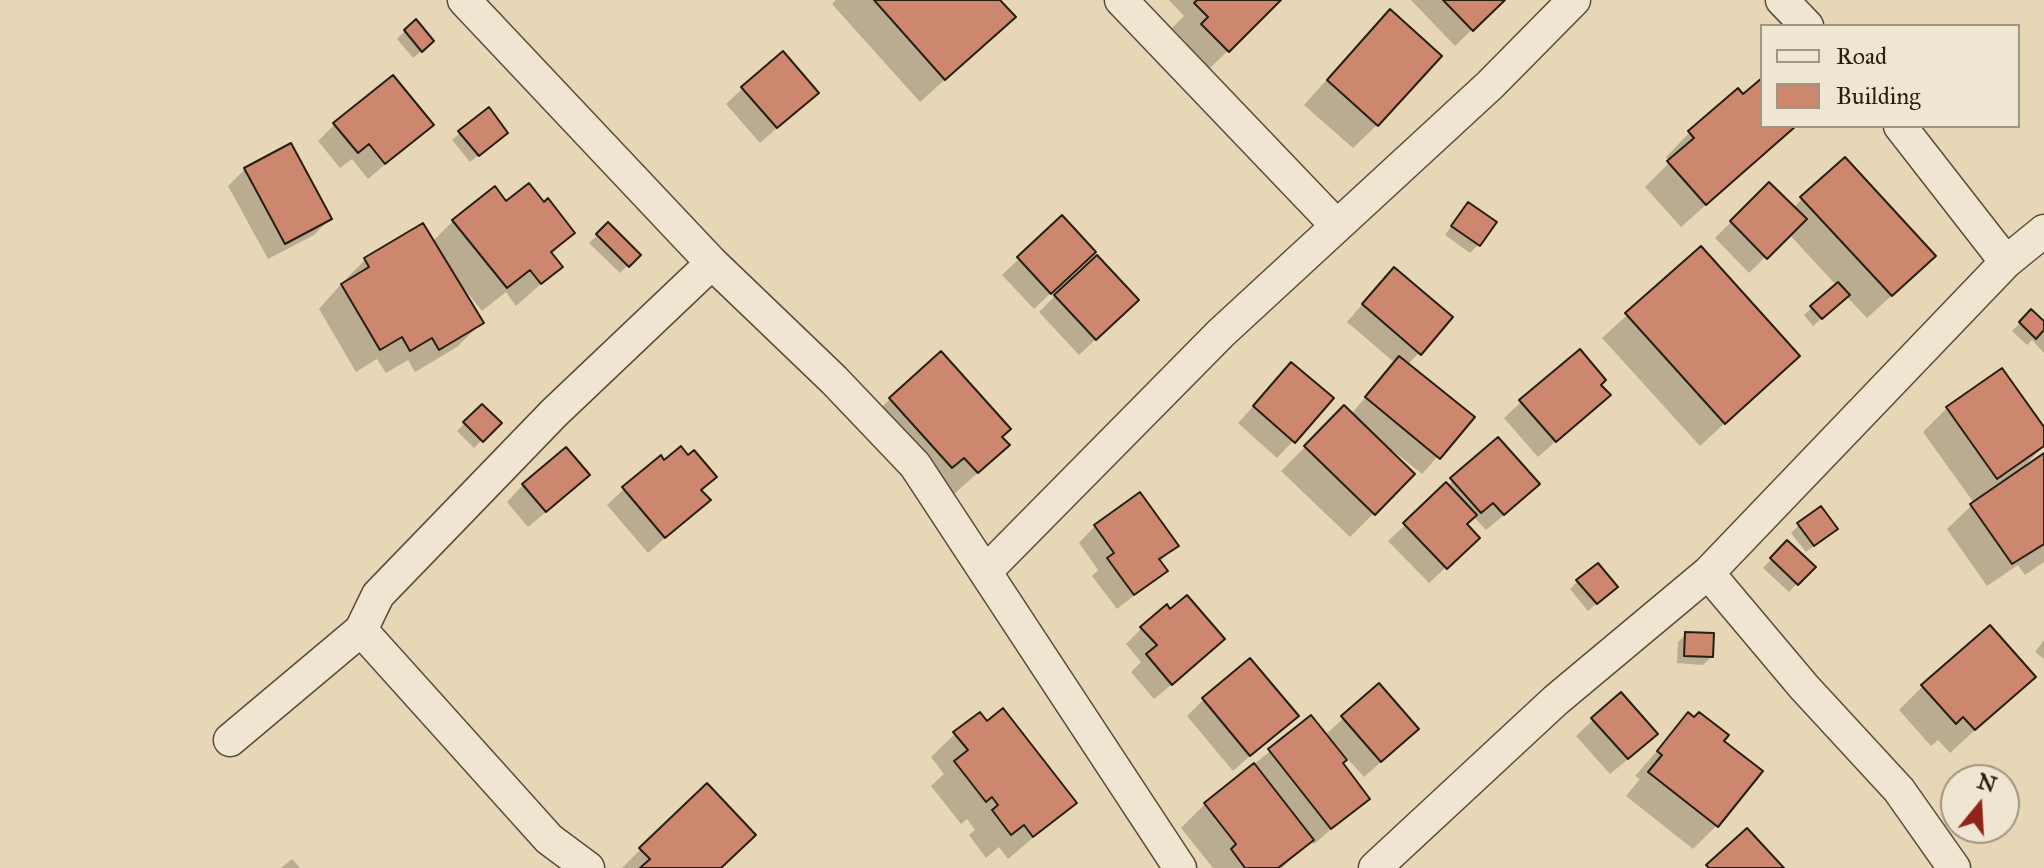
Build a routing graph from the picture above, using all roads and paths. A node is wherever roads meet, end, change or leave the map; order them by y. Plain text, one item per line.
1 (464, 0) edge
2 (1121, 0) edge
3 (1574, 0) edge
4 (1782, 0) edge
5 (1805, 24) edge
6 (1902, 128) edge
7 (1337, 226) junction
8 (2044, 231) edge
9 (2006, 262) junction
10 (712, 263) junction
11 (987, 570) junction
12 (1708, 573) junction
13 (361, 630) junction
14 (230, 740) dead end
15 (588, 868) edge
16 (1180, 868) edge
17 (1375, 868) edge
18 (1954, 868) edge

1 - 10 street
2 - 7 street
3 - 7 street
4 - 5 street
6 - 9 street
7 - 11 street
8 - 9 street
9 - 12 street
10 - 11 street
10 - 13 street
11 - 16 street
12 - 17 street
12 - 18 street
13 - 14 street
13 - 15 street

